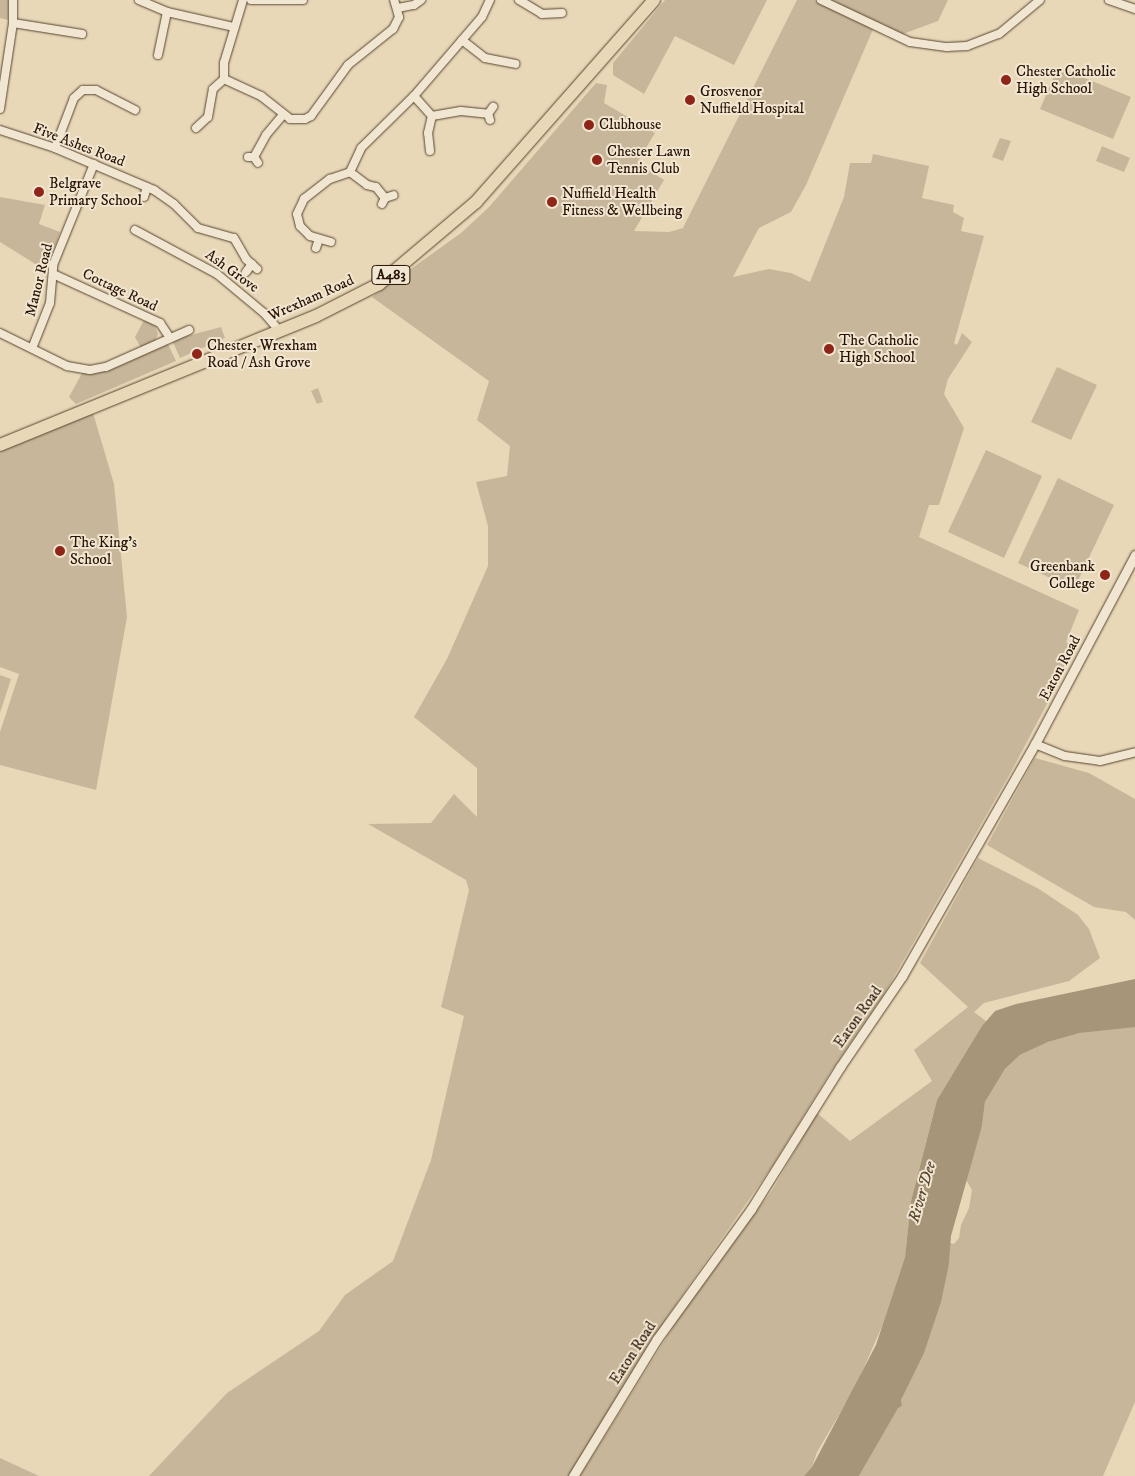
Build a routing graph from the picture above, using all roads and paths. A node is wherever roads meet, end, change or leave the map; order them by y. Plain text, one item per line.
1 (13, 0) edge
2 (139, 0) edge
3 (243, 0) edge
4 (251, 0) edge
5 (303, 0) edge
6 (394, 0) edge
7 (421, 0) edge
8 (490, 0) edge
9 (519, 0) edge
10 (654, 0) edge
11 (821, 0) edge
12 (1040, 0) edge
13 (1109, 0) edge
14 (398, 8) junction
15 (1135, 9) edge
16 (167, 12) junction
17 (563, 13) dead end
18 (14, 24) junction
19 (234, 27) junction
20 (82, 34) dead end
21 (462, 40) junction
22 (151, 48) dead end
23 (516, 64) dead end
24 (224, 79) junction
25 (414, 96) junction
26 (493, 107) dead end
27 (0, 109) edge
28 (283, 115) junction
29 (432, 116) junction
30 (128, 117) dead end
31 (0, 130) edge
32 (195, 130) dead end
33 (55, 148) junction
34 (431, 153) dead end
35 (253, 159) dead end
36 (94, 164) junction
37 (350, 172) junction
38 (147, 187) junction
39 (394, 195) dead end
40 (144, 197) dead end
41 (135, 230) dead end
42 (319, 239) junction
43 (331, 242) dead end
44 (316, 248) dead end
45 (246, 272) dead end
46 (53, 274) junction
47 (189, 329) dead end
48 (279, 330) junction
49 (0, 333) edge
50 (170, 338) junction
51 (32, 346) junction
52 (0, 446) edge
53 (1135, 555) edge
54 (1035, 744) junction
55 (1135, 752) edge
56 (573, 1476) edge

1 - 18 street
2 - 16 street
3 - 19 street
4 - 5 street
6 - 14 street
7 - 14 street
8 - 21 street
9 - 17 street
10 - 48 highway, Wrexham Road / A483
11 - 12 street
13 - 15 street
14 - 28 street
16 - 19 street
16 - 22 street
18 - 20 street
18 - 27 street
19 - 24 street
21 - 23 street
21 - 25 street
24 - 28 street
24 - 32 street
25 - 29 street
25 - 37 street
26 - 29 street
28 - 35 street
29 - 34 street
30 - 33 street
31 - 33 street, Five Ashes Road
33 - 36 street, Five Ashes Road
36 - 38 street, Five Ashes Road
36 - 46 street, Manor Road
37 - 39 street
37 - 42 street
38 - 40 street
38 - 45 street, Five Ashes Road
41 - 48 street, Ash Grove
42 - 43 street
42 - 44 street
46 - 50 street, Cottage Road
46 - 51 street, Manor Road
47 - 50 street
48 - 52 highway, Wrexham Road / A483
49 - 51 street
50 - 51 street
53 - 54 street, Eaton Road
54 - 55 street
54 - 56 street, Eaton Road

